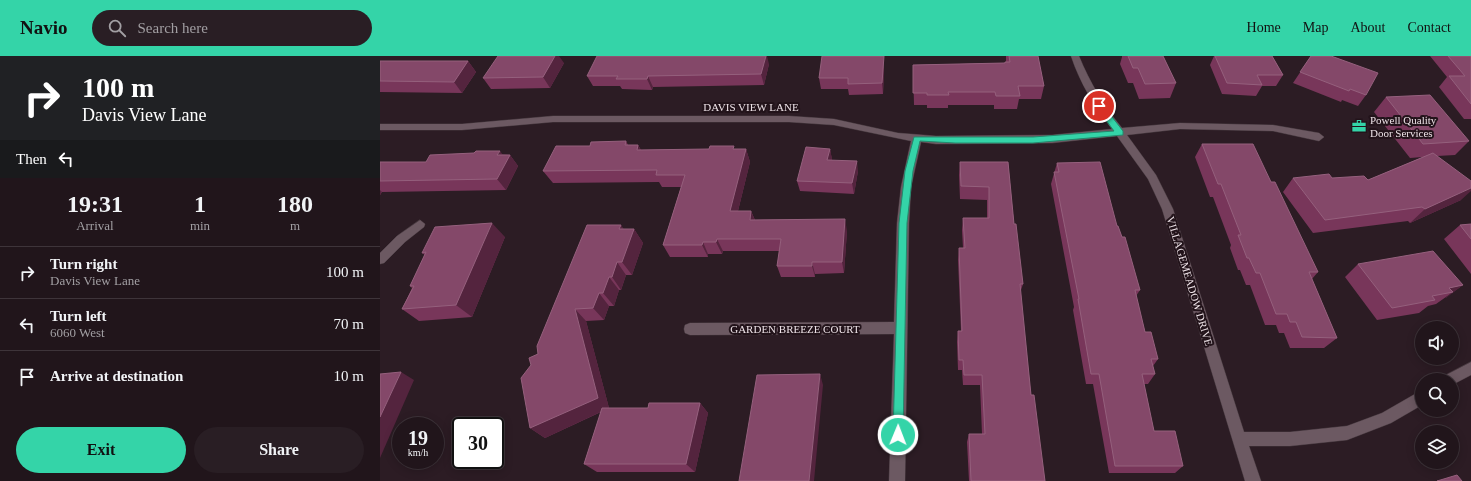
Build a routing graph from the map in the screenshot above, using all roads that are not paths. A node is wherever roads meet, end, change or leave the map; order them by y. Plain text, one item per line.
1 (1075, 56) edge
2 (380, 128) edge
3 (1120, 133) junction
4 (1319, 137) dead end
5 (917, 138) junction
6 (420, 224) dead end
7 (380, 260) edge
8 (900, 328) junction
9 (690, 329) dead end
10 (1471, 368) edge
11 (1459, 375) edge
12 (1415, 401) edge
13 (1239, 439) junction
14 (897, 481) edge
15 (1253, 481) edge

1 - 3 street, VILLAGEMEADOW DRIVE
2 - 5 street, DAVIS VIEW LANE
3 - 4 street, DAVIS VIEW LANE
3 - 5 street, DAVIS VIEW LANE
3 - 13 street, VILLAGEMEADOW DRIVE
5 - 8 street
6 - 7 lane
8 - 9 street, GARDEN BREEZE COURT
8 - 14 street
10 - 11 street
12 - 13 street
13 - 15 street, VILLAGEMEADOW DRIVE

